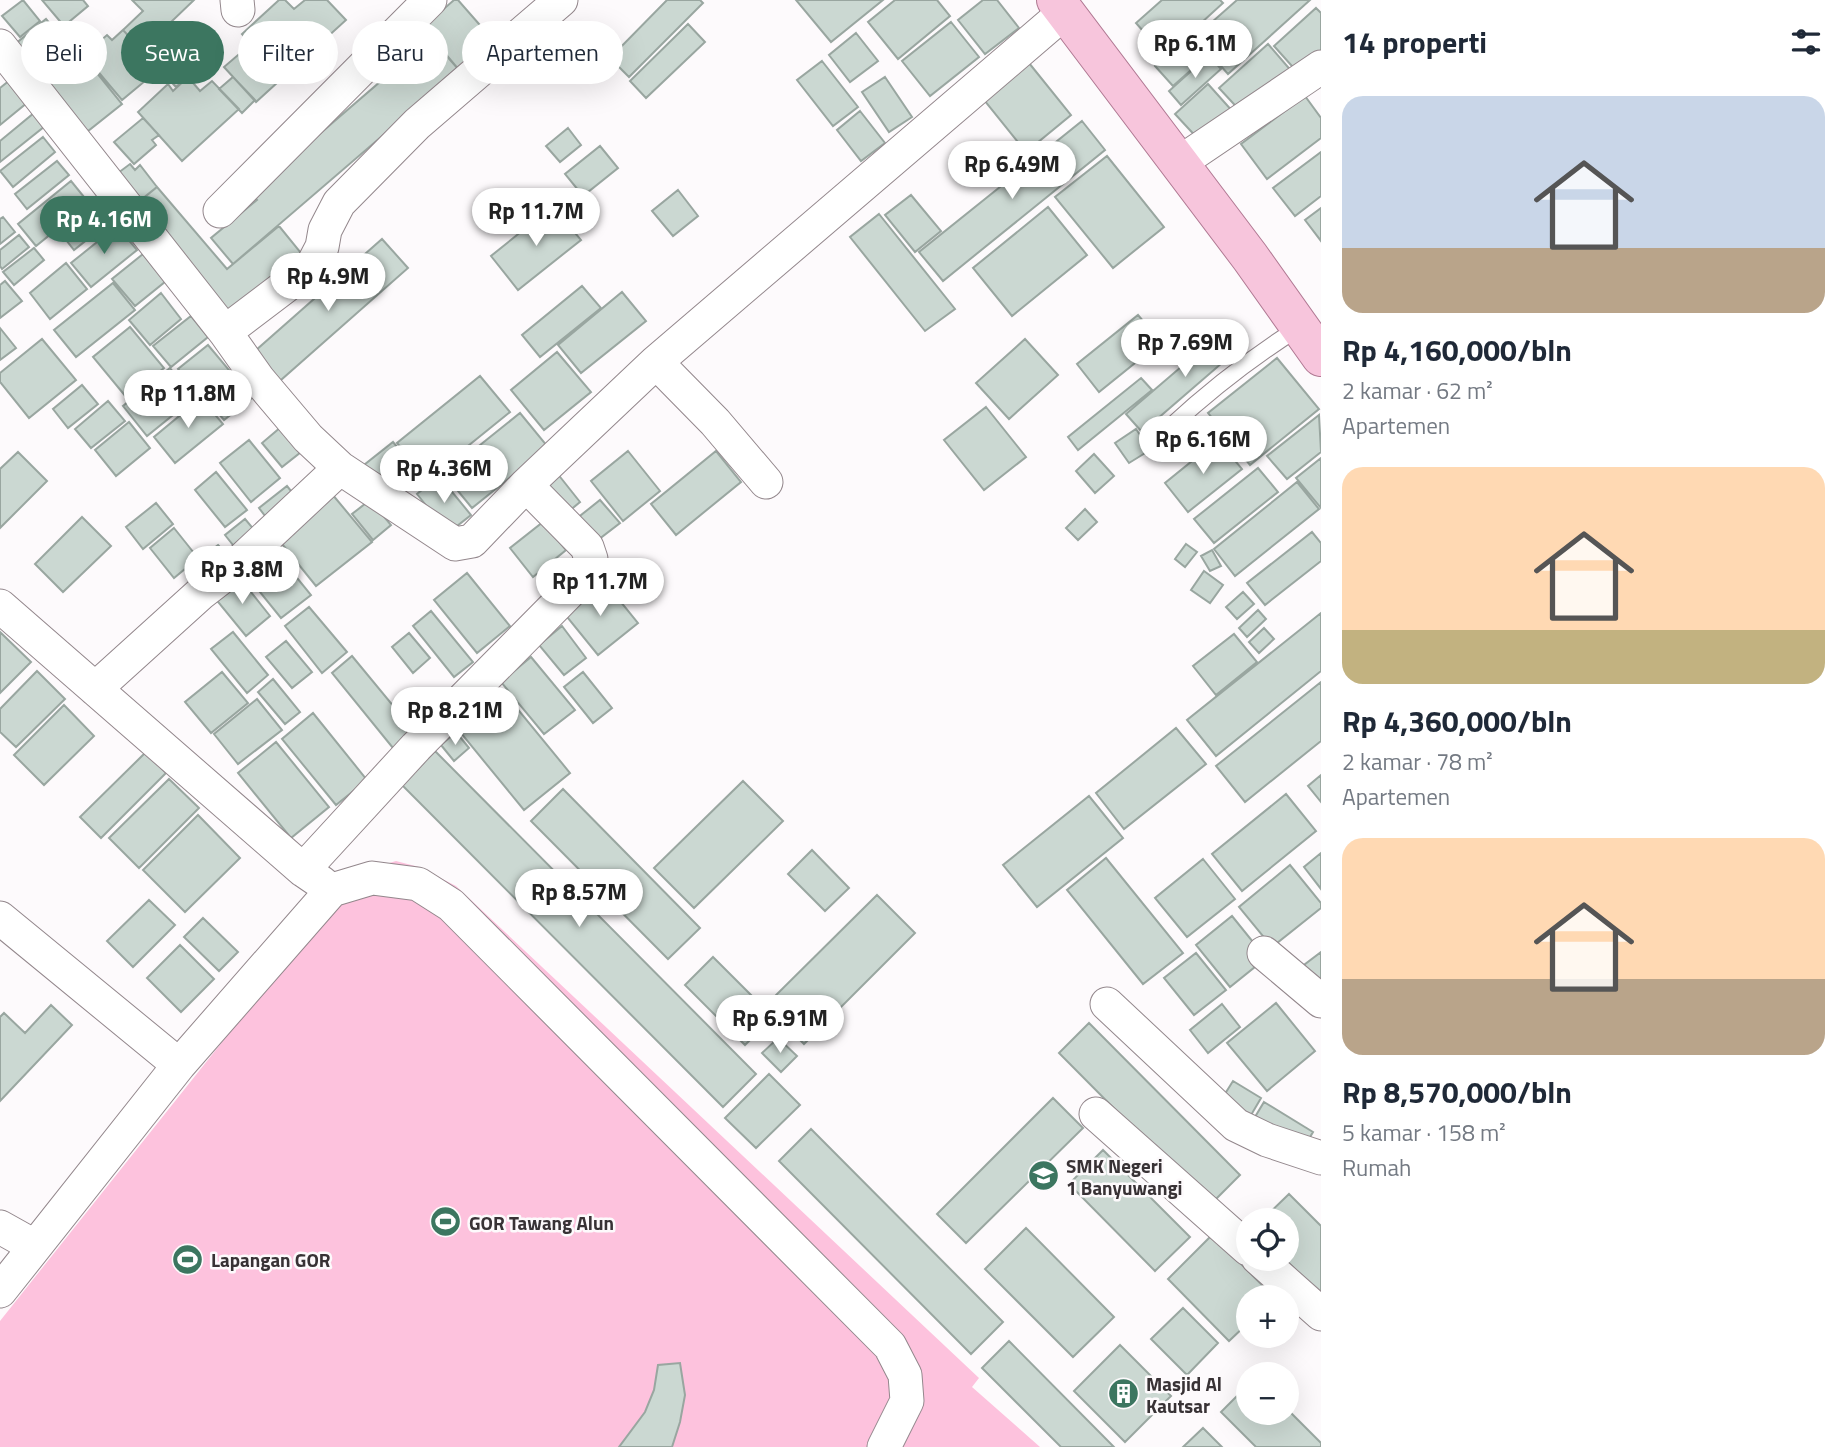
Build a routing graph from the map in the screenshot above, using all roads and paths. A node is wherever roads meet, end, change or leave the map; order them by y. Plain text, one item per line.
1 (430, 0) edge
2 (561, 0) edge
3 (1060, 6) edge
4 (0, 46) edge
5 (1321, 67) edge
6 (1179, 163) junction
7 (220, 211) dead end
8 (225, 332) junction
9 (1310, 342) edge
10 (656, 362) junction
11 (1170, 428) dead end
12 (340, 468) junction
13 (766, 482) dead end
14 (526, 485) junction
15 (0, 606) edge
16 (95, 689) junction
17 (303, 870) junction
18 (332, 890) junction
19 (0, 918) edge
20 (1264, 953) dead end
21 (1321, 1000) edge
22 (1107, 1004) dead end
23 (179, 1065) junction
24 (1096, 1114) dead end
25 (1321, 1158) edge
26 (0, 1227) edge
27 (1236, 1238) edge
28 (34, 1247) junction
29 (1273, 1271) edge
30 (0, 1291) edge
31 (1321, 1314) edge
32 (884, 1447) edge

1 - 7 street
2 - 8 street
3 - 6 main road
3 - 10 street
4 - 8 street
5 - 6 street
6 - 9 main road
8 - 12 street
9 - 11 lane
10 - 13 street
10 - 14 street
12 - 14 street
12 - 16 street
14 - 17 street
15 - 16 street
16 - 17 street
17 - 18 street
18 - 23 street
18 - 32 street
19 - 23 street
20 - 21 street
22 - 25 street
23 - 28 street
24 - 27 street
26 - 28 street
28 - 30 street
29 - 31 street

